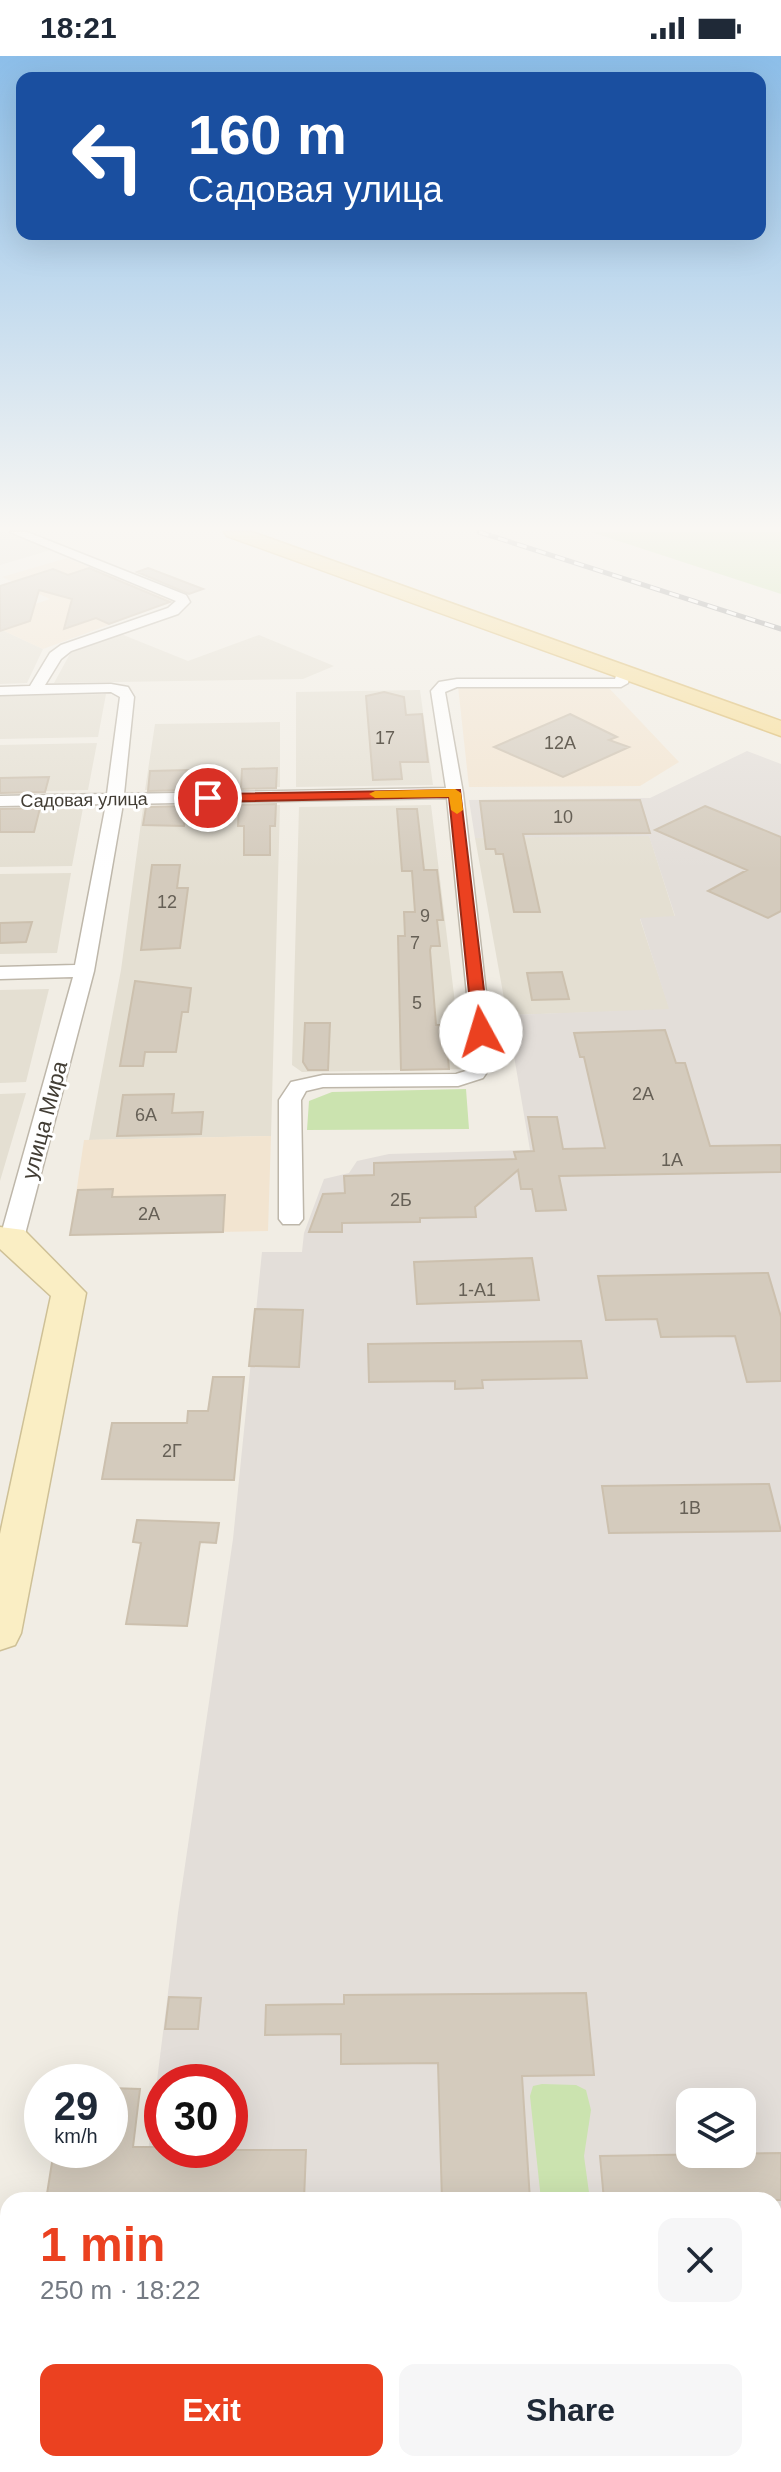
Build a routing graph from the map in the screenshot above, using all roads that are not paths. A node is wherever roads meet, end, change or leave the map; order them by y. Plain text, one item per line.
1 (75, 645) edge
2 (547, 645) edge
3 (599, 645) edge
4 (623, 672) junction
5 (35, 690) junction
6 (0, 691) edge
7 (781, 709) edge
8 (781, 729) edge
9 (455, 793) junction
10 (115, 800) junction
11 (0, 801) edge
12 (84, 971) junction
13 (0, 973) edge
14 (291, 1219) dead end
15 (6, 1238) edge
16 (0, 1633) edge

1 - 5 street
2 - 4 main road
3 - 7 main road
4 - 8 main road
4 - 9 street
5 - 6 street
5 - 10 street, улица Мира
9 - 10 street, Садовая улица
9 - 14 street
10 - 11 street, Садовая улица
10 - 12 street, улица Мира
12 - 13 street
12 - 15 street, улица Мира
15 - 16 street, улица Мира

